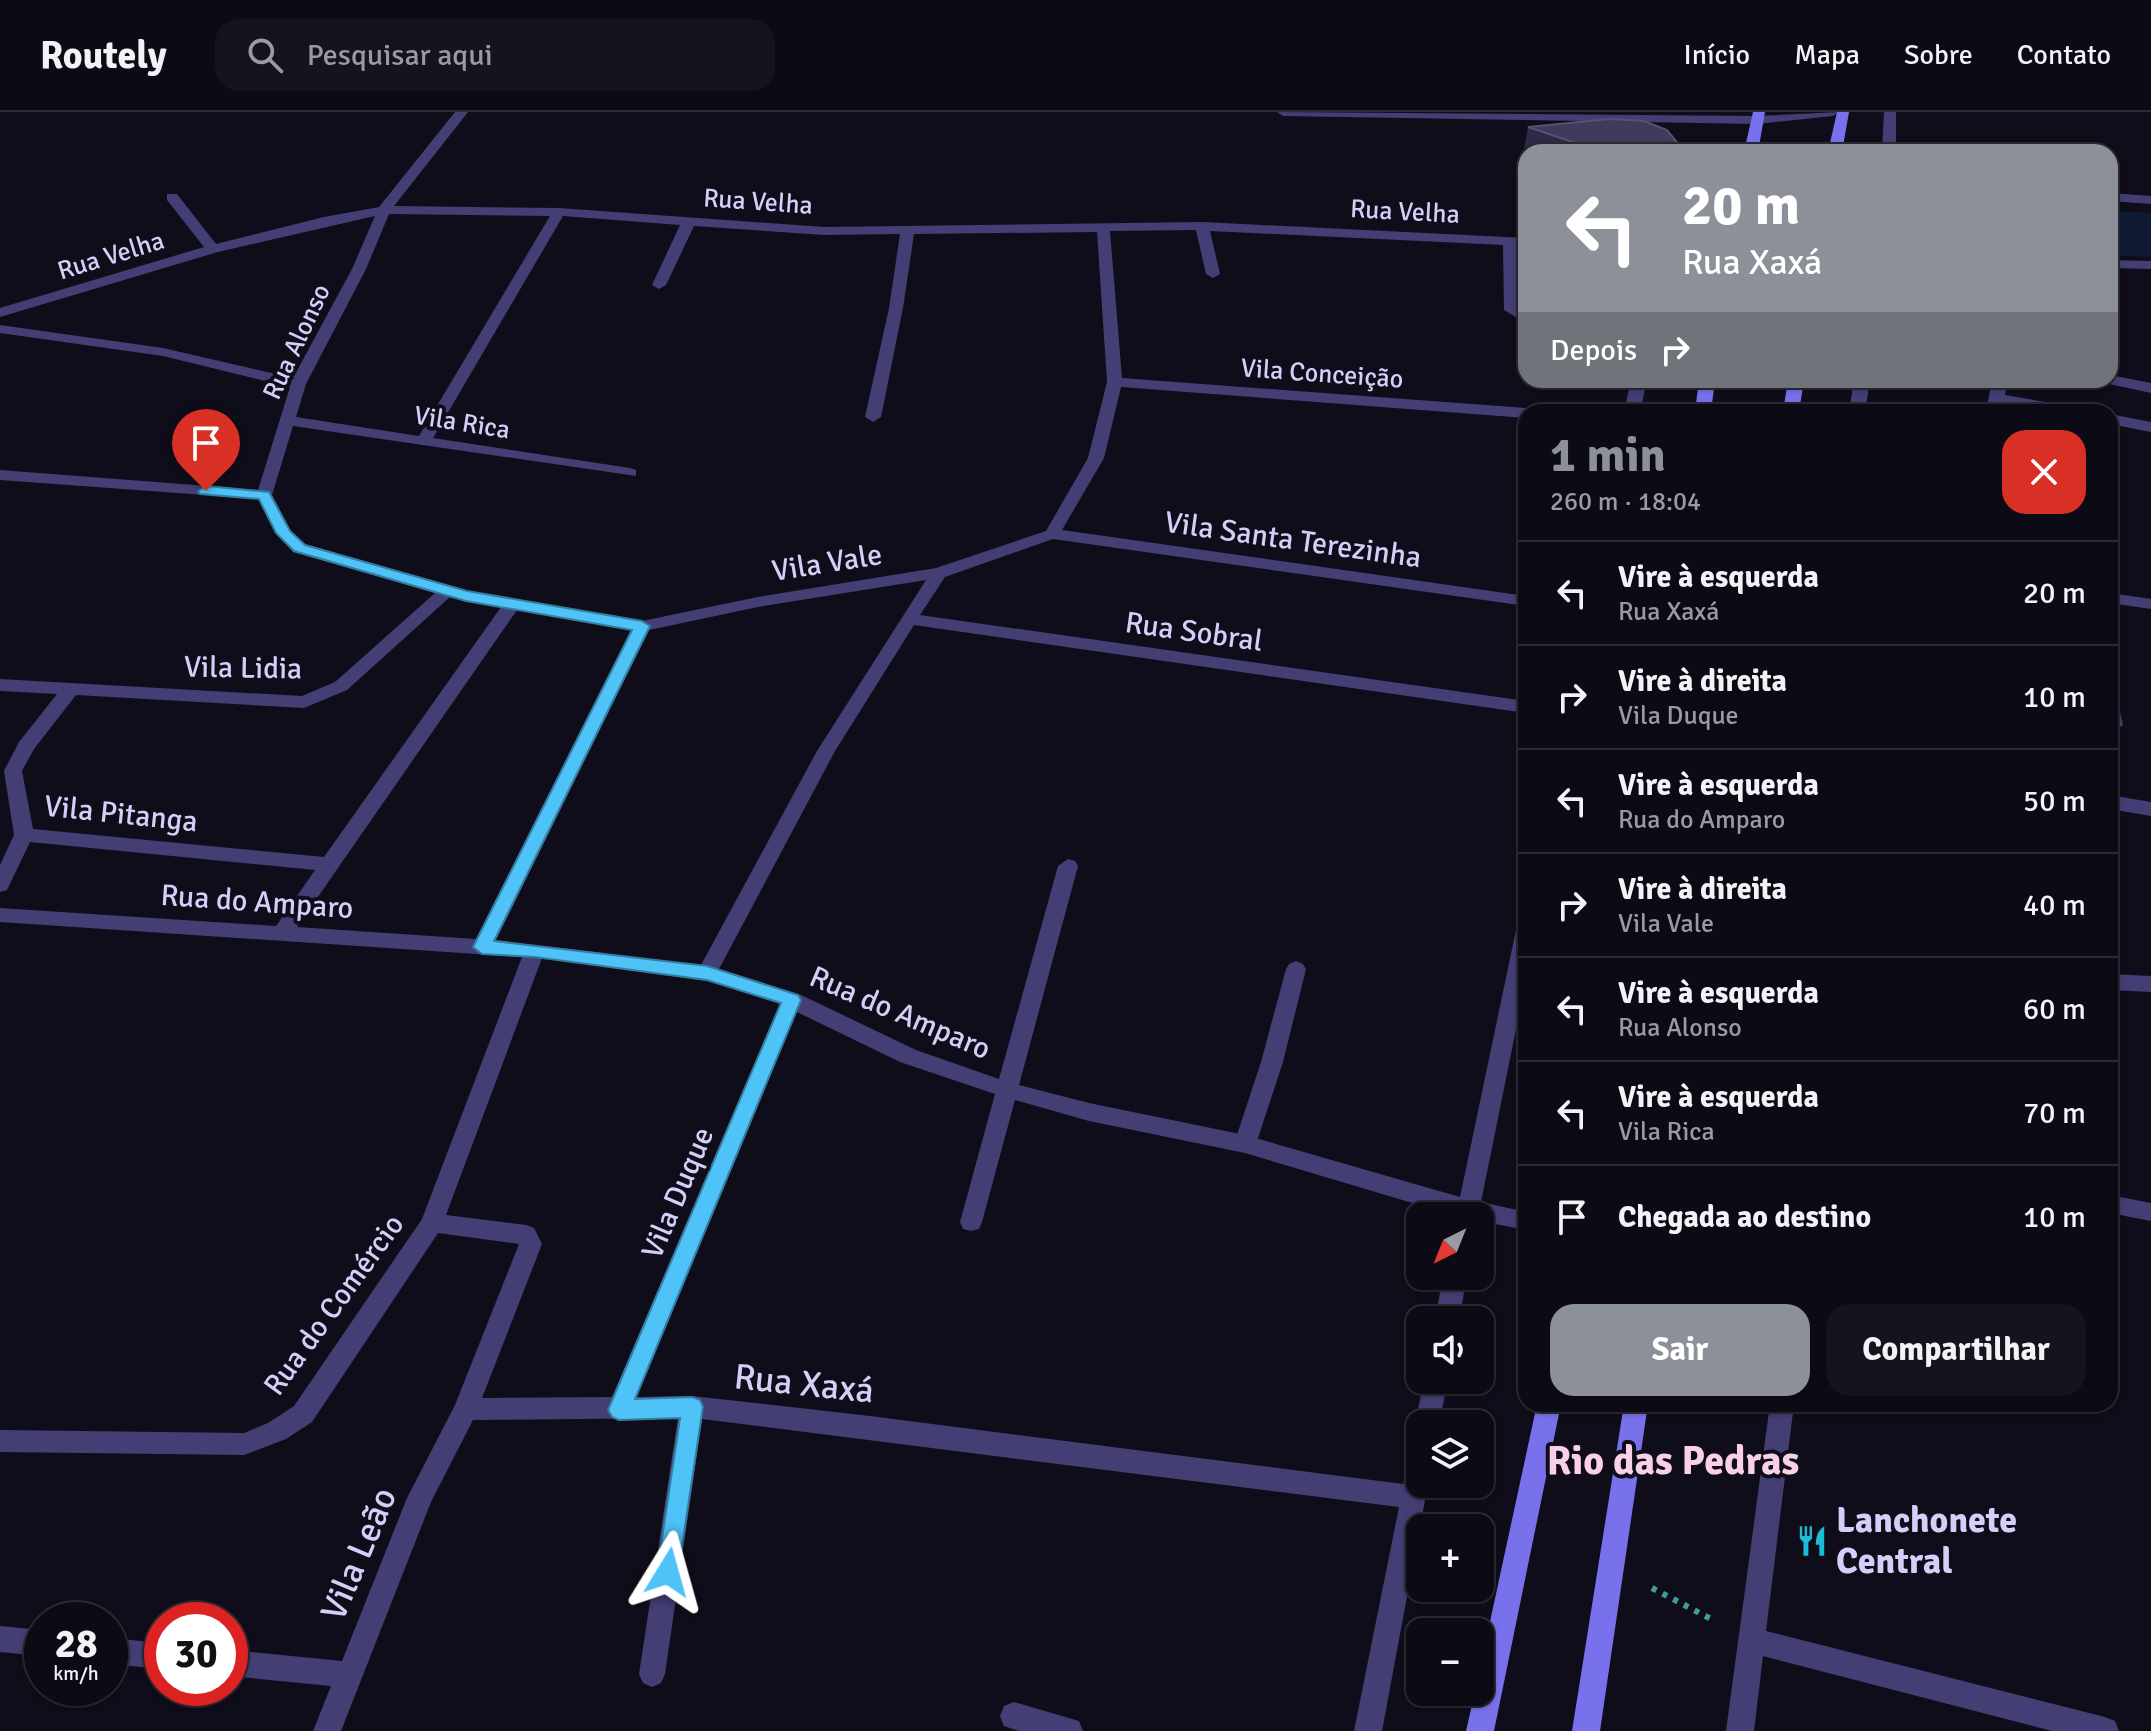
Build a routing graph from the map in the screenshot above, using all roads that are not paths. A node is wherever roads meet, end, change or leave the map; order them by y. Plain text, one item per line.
1 (462, 112) edge
2 (1283, 112) edge
3 (1833, 112) edge
4 (1843, 112) edge
5 (1890, 112) edge
6 (1758, 116) edge
7 (1753, 144) edge
8 (1837, 144) edge
9 (1889, 144) edge
10 (172, 197) dead end
11 (2118, 198) edge
12 (2151, 200) edge
13 (384, 210) junction
14 (559, 212) junction
15 (689, 221) junction
16 (1103, 226) junction
17 (1202, 226) junction
18 (908, 229) junction
19 (1510, 241) junction
20 (1518, 242) edge
21 (213, 249) junction
22 (2118, 264) edge
23 (2151, 265) edge
24 (1213, 274) dead end
25 (659, 285) dead end
26 (0, 313) edge
27 (1518, 314) edge
28 (0, 329) edge
29 (1115, 382) junction
30 (298, 384) junction
31 (2118, 386) edge
32 (2142, 406) edge
33 (1518, 412) edge
34 (2118, 416) edge
35 (873, 417) dead end
36 (287, 420) junction
37 (423, 442) junction
38 (630, 473) dead end
39 (0, 475) edge
40 (264, 495) junction
41 (1052, 534) junction
42 (939, 573) junction
43 (447, 591) junction
44 (2118, 599) edge
45 (1518, 600) edge
46 (512, 604) junction
47 (2151, 604) edge
48 (909, 619) junction
49 (642, 626) junction
50 (0, 685) edge
51 (71, 689) junction
52 (1518, 706) edge
53 (2118, 803) edge
54 (2151, 809) edge
55 (24, 835) junction
56 (330, 865) junction
57 (1068, 866) dead end
58 (0, 885) edge
59 (0, 915) edge
60 (281, 934) junction
61 (482, 947) junction
62 (535, 950) junction
63 (1518, 968) edge
64 (1296, 969) dead end
65 (707, 973) junction
66 (2118, 982) edge
67 (2151, 984) edge
68 (792, 1000) junction
69 (1008, 1090) junction
70 (1245, 1144) junction
71 (1432, 1202) edge
72 (1469, 1202) edge
73 (2118, 1206) edge
74 (2151, 1212) edge
75 (1494, 1217) edge
76 (1518, 1220) edge
77 (971, 1222) dead end
78 (432, 1223) junction
79 (692, 1407) junction
80 (466, 1409) junction
81 (619, 1410) junction
82 (1547, 1412) edge
83 (1635, 1412) edge
84 (1781, 1412) edge
85 (0, 1441) edge
86 (1406, 1496) edge
87 (1413, 1498) edge
88 (0, 1639) edge
89 (1751, 1640) junction
90 (24, 1641) edge
91 (248, 1665) edge
92 (652, 1674) dead end
93 (348, 1675) junction
94 (1014, 1716) dead end
95 (327, 1731) edge
96 (1069, 1731) edge
97 (1368, 1731) edge
98 (1480, 1731) edge
99 (1586, 1731) edge
100 (1740, 1731) edge
101 (2105, 1731) edge

1 - 13 street, Rua Alonso
2 - 6 street
3 - 6 street
4 - 8 main road
5 - 9 street
6 - 7 main road
10 - 21 street
11 - 12 street
13 - 14 street, Rua Velha
13 - 21 street, Rua Velha
13 - 30 street, Rua Alonso
14 - 15 street, Rua Velha
14 - 37 street
15 - 18 street, Rua Velha
15 - 25 street
16 - 17 street, Rua Velha
16 - 18 street, Rua Velha
16 - 29 street
17 - 19 street, Rua Velha
17 - 24 street
18 - 35 street
19 - 20 street, Rua Velha
19 - 27 street
21 - 26 street, Rua Velha
22 - 23 street
28 - 30 street
29 - 33 street, Vila Conceição
29 - 41 street
30 - 36 street, Rua Alonso
31 - 32 street
32 - 34 street
36 - 37 street, Vila Rica
36 - 40 street, Rua Alonso
37 - 38 street, Vila Rica
39 - 40 street
40 - 43 street
41 - 42 street, Vila Vale
41 - 45 street, Vila Santa Terezinha
42 - 48 street
42 - 49 street, Vila Vale
43 - 46 street
43 - 51 street, Vila Lidia
44 - 47 street
46 - 49 street
46 - 56 street
48 - 52 street, Rua Sobral
48 - 65 street
49 - 61 street
50 - 51 street, Vila Lidia
51 - 55 street, Vila Pitanga
53 - 54 street
55 - 56 street, Vila Pitanga
55 - 58 street
56 - 60 street
57 - 69 street
59 - 60 street, Rua do Amparo
60 - 61 street, Rua do Amparo
61 - 62 street, Rua do Amparo
62 - 65 street, Rua do Amparo
62 - 78 street, Rua do Comércio
63 - 72 street
64 - 70 street
65 - 68 street, Rua do Amparo
66 - 67 street
68 - 69 street, Rua do Amparo
68 - 81 street, Vila Duque
69 - 70 street, Rua do Amparo
69 - 77 street
70 - 71 street, Rua do Amparo
73 - 74 street
75 - 76 street, Rua do Amparo
78 - 80 street
78 - 85 street, Rua do Comércio
79 - 81 street, Rua Xaxá
79 - 86 street, Rua Xaxá
79 - 92 street
80 - 81 street, Rua Xaxá
80 - 93 street, Vila Leão
82 - 98 main road
83 - 99 main road
84 - 89 street
87 - 97 street
88 - 90 street
89 - 100 street
89 - 101 street
91 - 93 street
93 - 95 street, Vila Leão
94 - 96 street

